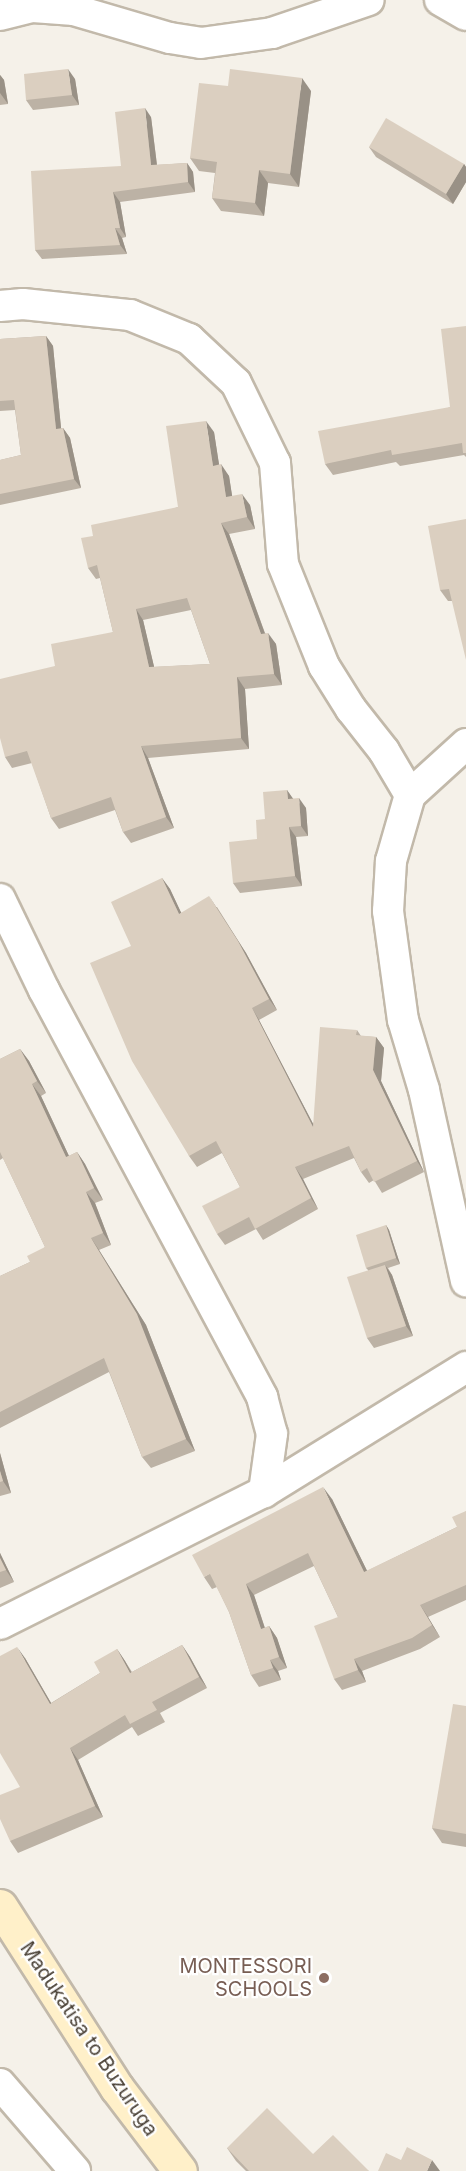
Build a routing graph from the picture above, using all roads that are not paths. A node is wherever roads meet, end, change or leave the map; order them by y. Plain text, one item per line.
1 (369, 0) edge
2 (0, 15) edge
3 (0, 306) edge
4 (466, 744) edge
5 (410, 795) junction
6 (0, 899) edge
7 (466, 1281) edge
8 (466, 1367) edge
9 (264, 1492) junction
10 (0, 1624) edge
11 (0, 1906) edge
12 (0, 2084) edge
13 (75, 2171) edge
14 (180, 2171) edge

1 - 2 street
3 - 5 street
4 - 5 street
5 - 7 street
6 - 9 street
8 - 9 street
9 - 10 street
11 - 14 main road, Madukatisa to Buzuruga
12 - 13 street

